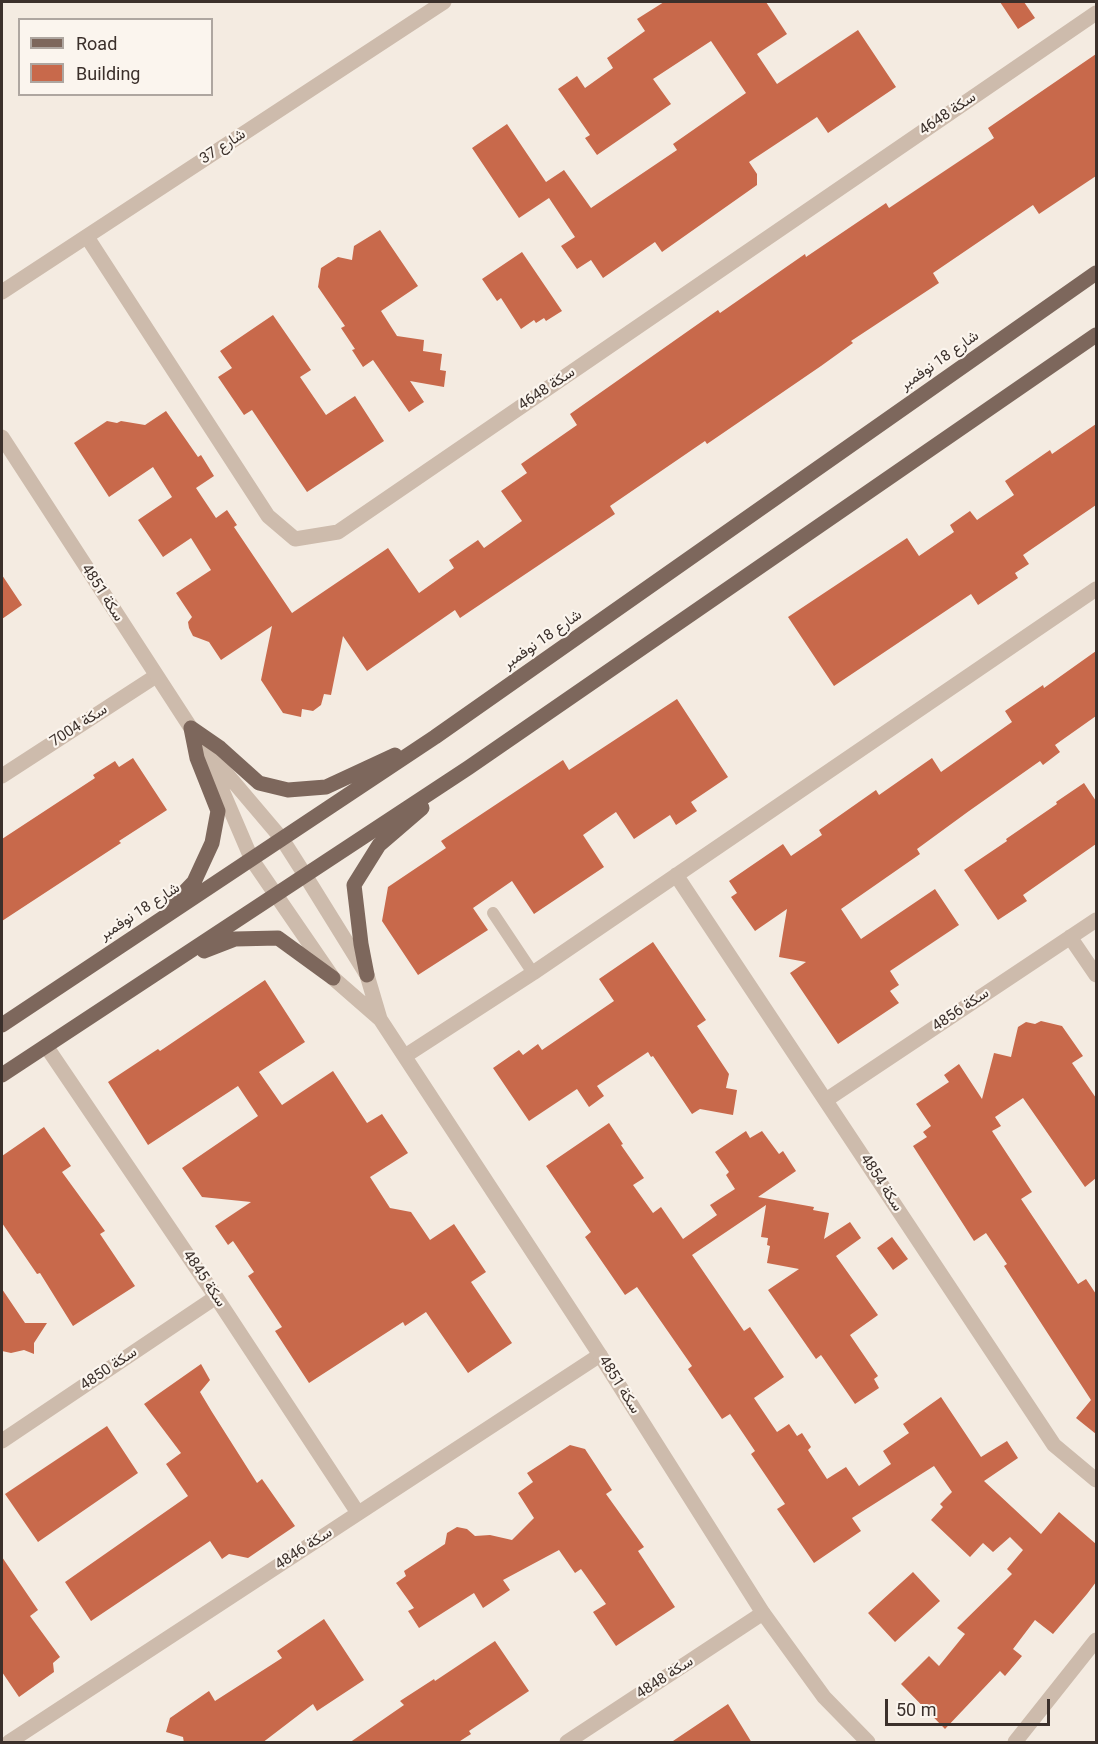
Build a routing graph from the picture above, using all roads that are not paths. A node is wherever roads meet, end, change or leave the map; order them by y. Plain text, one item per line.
1 (444, 2) edge
2 (1096, 13) edge
3 (87, 237) junction
4 (1096, 273) edge
5 (2, 292) edge
6 (1096, 335) edge
7 (2, 438) edge
8 (1096, 589) edge
9 (156, 676) junction
10 (191, 728) junction
11 (435, 737) junction
12 (204, 748) junction
13 (468, 768) junction
14 (2, 776) edge
15 (282, 839) junction
16 (252, 860) junction
17 (676, 875) junction
18 (305, 876) junction
19 (276, 895) junction
20 (493, 913) dead end
21 (1096, 920) edge
22 (153, 925) junction
23 (1070, 937) junction
24 (533, 973) junction
25 (367, 975) junction
26 (1096, 975) edge
27 (333, 978) junction
28 (132, 989) junction
29 (380, 1019) junction
30 (2, 1025) edge
31 (46, 1046) junction
32 (405, 1056) junction
33 (2, 1075) edge
34 (826, 1100) junction
35 (216, 1297) junction
36 (600, 1355) junction
37 (2, 1441) edge
38 (1096, 1480) edge
39 (358, 1514) junction
40 (763, 1613) junction
41 (1096, 1640) edge
42 (9, 1743) edge
43 (567, 1743) edge
44 (868, 1743) edge
45 (1015, 1743) edge

1 - 3 street, شارع 37
2 - 3 street, سكة 4648
3 - 5 street, شارع 37
4 - 11 main road, شارع 18 نوفمبر
6 - 13 main road
7 - 9 street, سكة 4851
8 - 17 street
9 - 10 street, سكة 4851
9 - 14 street, سكة 7004
10 - 11 main road
10 - 12 street, سكة 4851
10 - 22 main road
11 - 15 main road, شارع 18 نوفمبر
12 - 15 street, سكة 4851
12 - 16 street, سكة 4851
13 - 18 main road
13 - 25 main road
15 - 16 main road, شارع 18 نوفمبر
15 - 18 street, سكة 4851
16 - 19 street, سكة 4851
16 - 22 main road, شارع 18 نوفمبر
17 - 24 street
17 - 34 street, سكة 4854
18 - 19 main road
18 - 25 street, سكة 4851
19 - 27 street, سكة 4851
19 - 28 main road
20 - 24 lane
21 - 23 street, سكة 4856
22 - 30 main road, شارع 18 نوفمبر
23 - 26 street
23 - 34 street, سكة 4856
24 - 32 street
25 - 29 street, سكة 4851
27 - 28 main road
27 - 29 street, سكة 4851
28 - 31 main road
29 - 32 street, سكة 4851
31 - 33 main road
31 - 35 street, سكة 4845
32 - 36 street, سكة 4851
34 - 38 street, سكة 4854
35 - 37 street, سكة 4850
35 - 39 street, سكة 4845
36 - 39 street, سكة 4846
36 - 40 street, سكة 4851
39 - 42 street, سكة 4846
40 - 43 street, سكة 4848
40 - 44 street, سكة 4851
41 - 45 street

